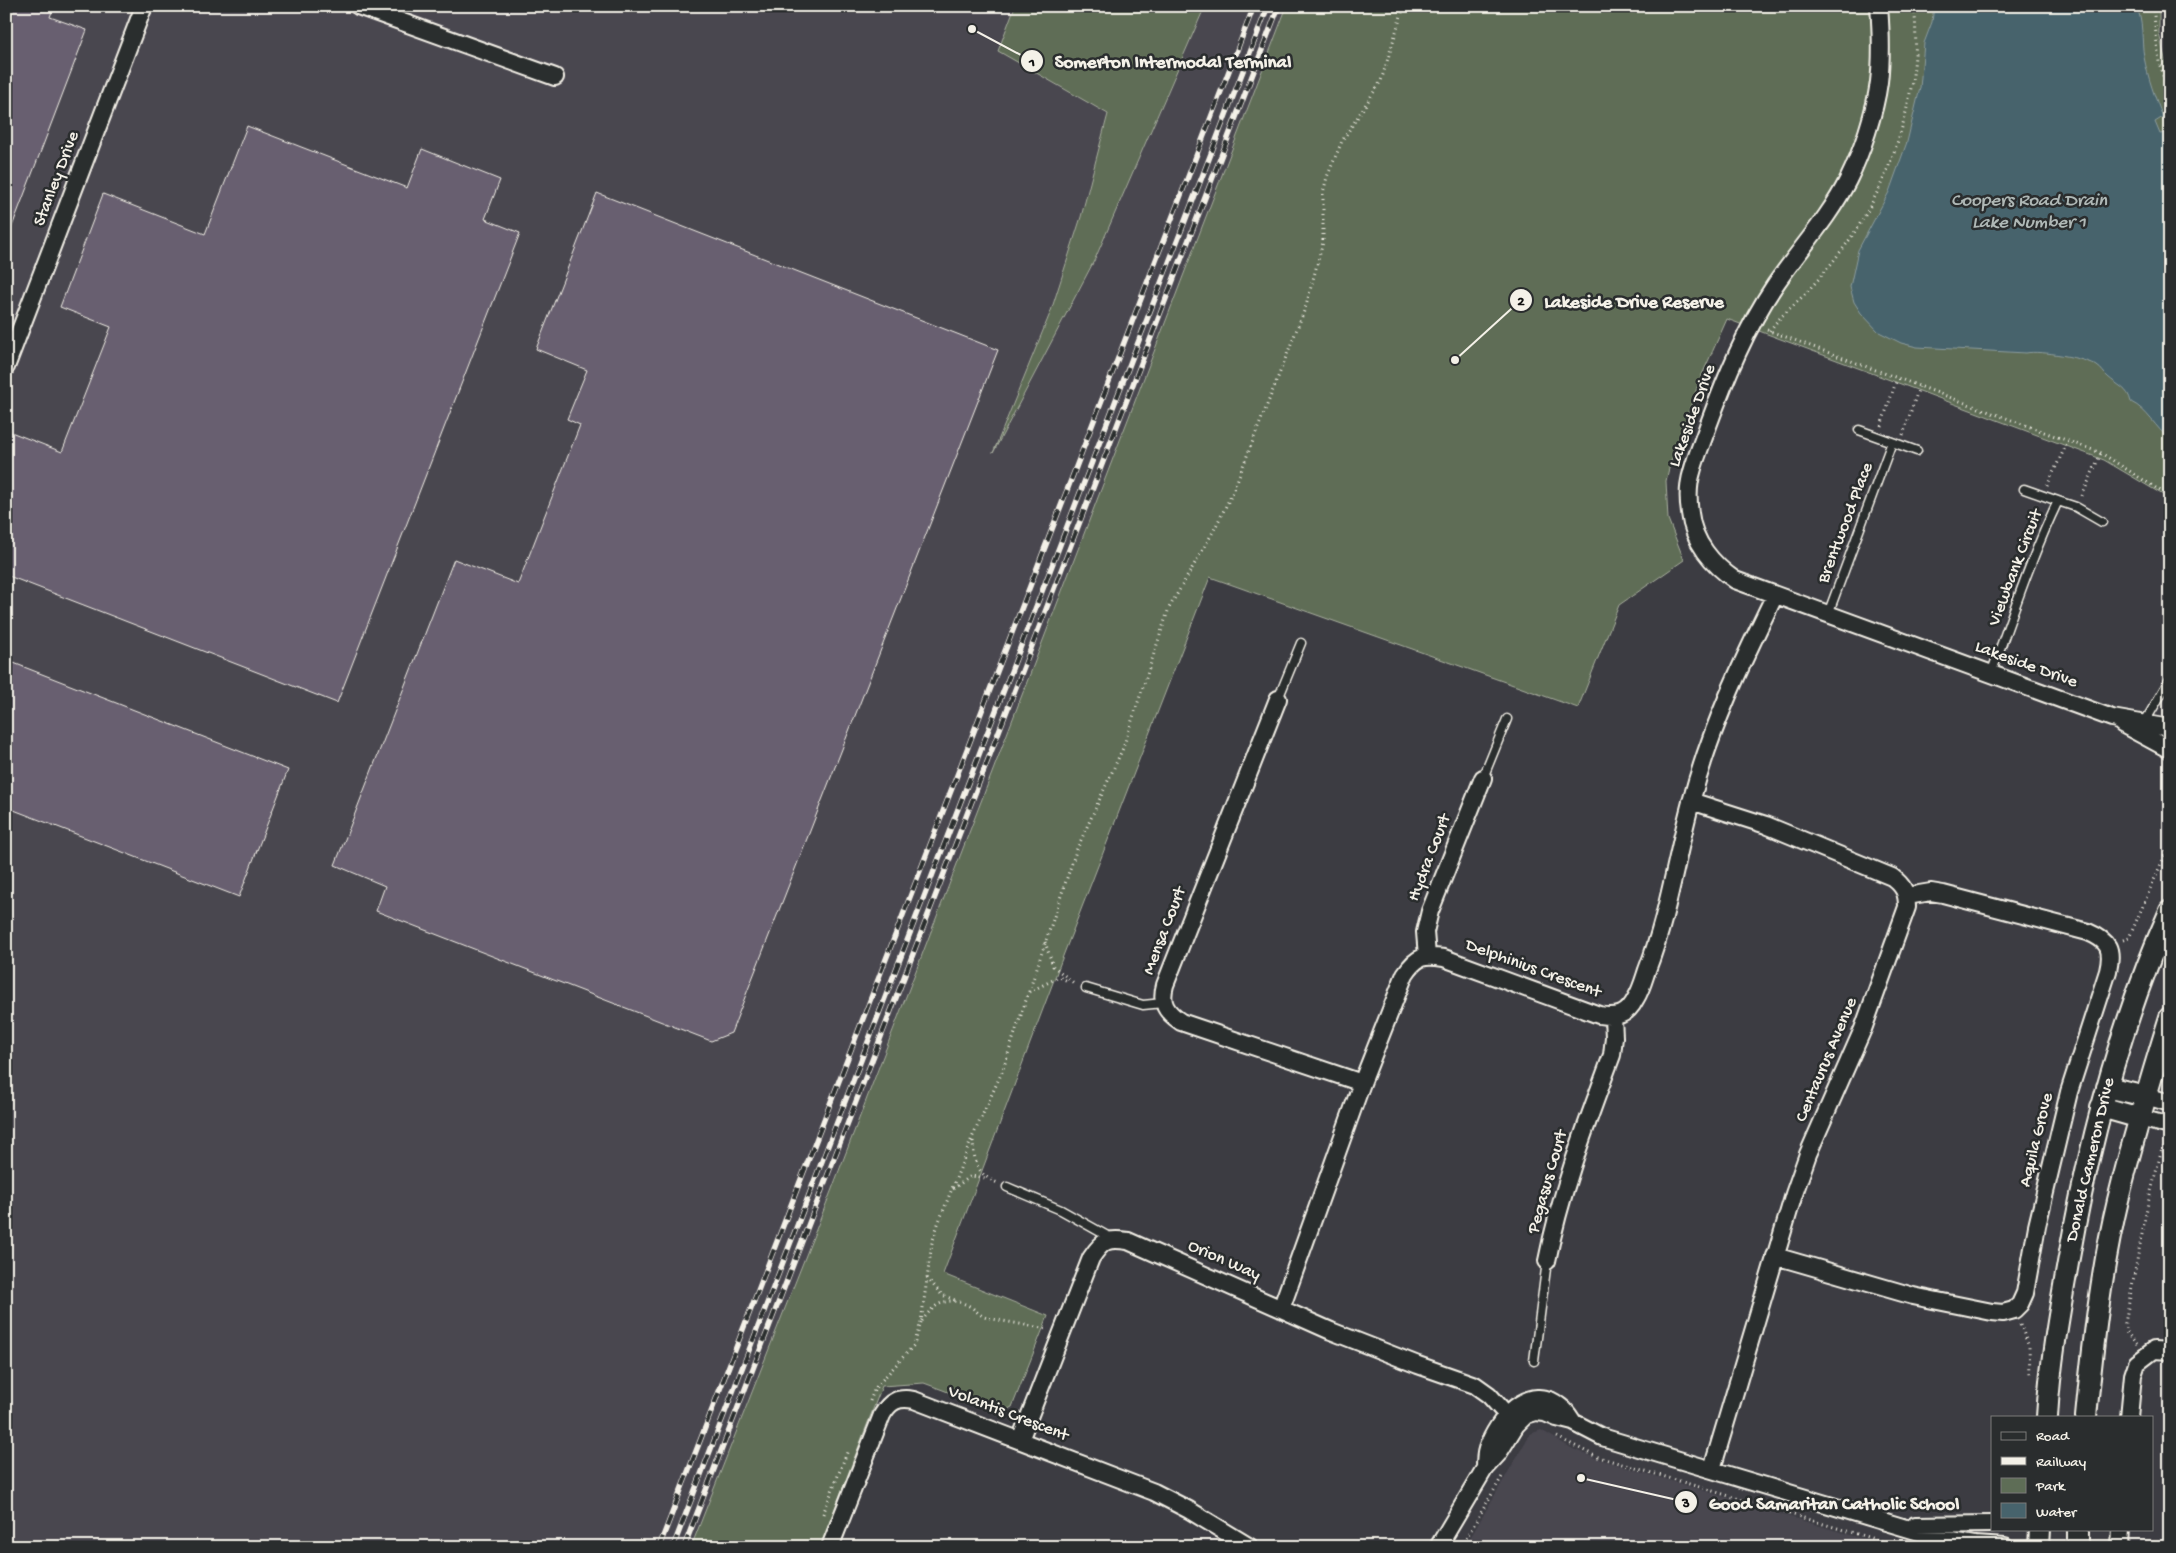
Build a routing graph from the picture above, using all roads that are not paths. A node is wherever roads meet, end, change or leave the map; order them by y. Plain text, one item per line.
1 (144, 6) edge
2 (358, 6) edge
3 (1879, 6) edge
4 (555, 77) dead end
5 (6, 367) edge
6 (1859, 430) dead end
7 (1896, 444) junction
8 (1917, 451) dead end
9 (2024, 489) dead end
10 (2058, 501) junction
11 (2102, 522) dead end
12 (1775, 595) junction
13 (1828, 614) junction
14 (1300, 643) dead end
15 (1991, 674) junction
16 (2170, 680) edge
17 (1278, 699) joint
18 (1507, 719) dead end
19 (2140, 728) junction
20 (2170, 728) edge
21 (2170, 750) edge
22 (1483, 778) joint
23 (1691, 801) junction
24 (1907, 896) junction
25 (2170, 911) edge
26 (1427, 956) junction
27 (1086, 988) road end
28 (1163, 1003) junction
29 (1613, 1017) junction
30 (2170, 1017) edge
31 (1362, 1083) junction
32 (2107, 1086) junction
33 (2146, 1096) junction
34 (2170, 1103) edge
35 (2101, 1107) junction
36 (2140, 1118) junction
37 (2170, 1126) edge
38 (1006, 1186) road end
39 (1111, 1238) junction
40 (1775, 1256) junction
41 (1547, 1261) joint
42 (1281, 1309) junction
43 (2170, 1351) edge
44 (1534, 1362) dead end
45 (2047, 1416) edge
46 (2086, 1416) edge
47 (2129, 1416) edge
48 (1511, 1420) junction
49 (1020, 1440) junction
50 (1712, 1469) junction
51 (1991, 1524) edge
52 (1898, 1525) junction
53 (2040, 1530) edge
54 (2077, 1530) edge
55 (2121, 1530) edge
56 (830, 1547) edge
57 (1250, 1547) edge
58 (1438, 1547) edge
59 (2005, 1547) edge
60 (2039, 1547) edge
61 (2078, 1547) edge
62 (2120, 1547) edge

1 - 5 street, Stanley Drive
2 - 4 street
3 - 12 street, Lakeside Drive
6 - 7 lane
7 - 8 lane
7 - 13 lane, Brentwood Place
9 - 10 lane, Viewbank Circuit
10 - 11 lane, Viewbank Circuit
10 - 15 lane, Viewbank Circuit
12 - 13 street, Lakeside Drive
12 - 23 street, Delphinius Crescent
13 - 15 street, Lakeside Drive
14 - 17 lane
15 - 19 street, Lakeside Drive
16 - 19 lane
17 - 28 street, Mensa Court
18 - 22 lane
19 - 20 street, Lakeside Drive
19 - 21 street, Lakeside Drive
22 - 26 street, Hydra Court
23 - 24 street
23 - 29 street, Delphinius Crescent
24 - 40 street, Centaurus Avenue
24 - 40 street, Aquila Grove
25 - 32 street, Donald Cameron Drive
26 - 29 street, Delphinius Crescent
26 - 31 street
27 - 28 lane
28 - 31 street, Mensa Court
29 - 41 street, Pegasus Court
30 - 33 street, Donald Cameron Drive
31 - 42 street
32 - 33 street
32 - 35 street, Donald Cameron Drive
33 - 34 street
33 - 36 street, Donald Cameron Drive
35 - 36 street
35 - 45 street, Donald Cameron Drive
36 - 37 street
36 - 46 street, Donald Cameron Drive
38 - 39 lane
39 - 42 street, Orion Way
39 - 49 street
40 - 50 street, Centaurus Avenue
41 - 44 lane, Pegasus Court
42 - 48 street, Orion Way
43 - 47 street
48 - 50 street
48 - 58 street
49 - 56 street, Volantis Crescent
49 - 57 street, Volantis Crescent
50 - 52 street
51 - 52 street
52 - 59 street
53 - 60 street
54 - 61 street
55 - 62 street

